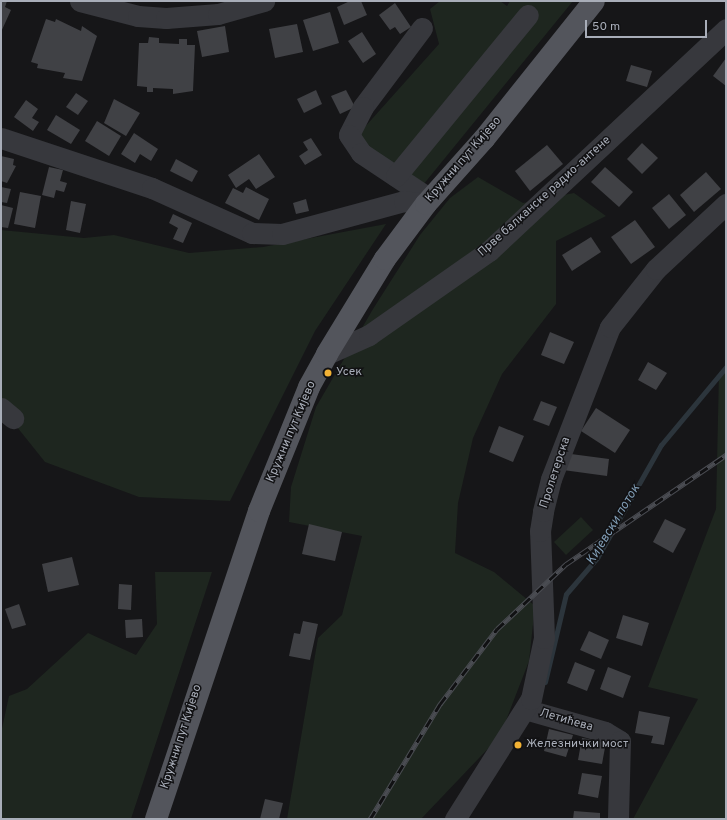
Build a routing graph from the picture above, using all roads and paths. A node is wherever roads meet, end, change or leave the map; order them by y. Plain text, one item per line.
1 (80, 1) edge
2 (264, 1) edge
3 (594, 1) edge
4 (528, 15) dead end
5 (422, 28) dead end
6 (726, 29) edge
7 (1, 138) edge
8 (396, 176) junction
9 (428, 201) junction
10 (726, 204) edge
11 (327, 354) junction
12 (528, 710) junction
13 (156, 819) edge
14 (455, 819) edge
15 (618, 819) edge

1 - 2 street
3 - 9 main road, Кружни пут Кијево
4 - 8 street
5 - 8 street
6 - 11 street, Прве балканске радио-антене
7 - 9 street
8 - 9 street
9 - 11 main road, Кружни пут Кијево
10 - 12 street, Пролетерска
11 - 13 main road, Кружни пут Кијево
12 - 14 street, Пролетерска
12 - 15 street, Летићева

